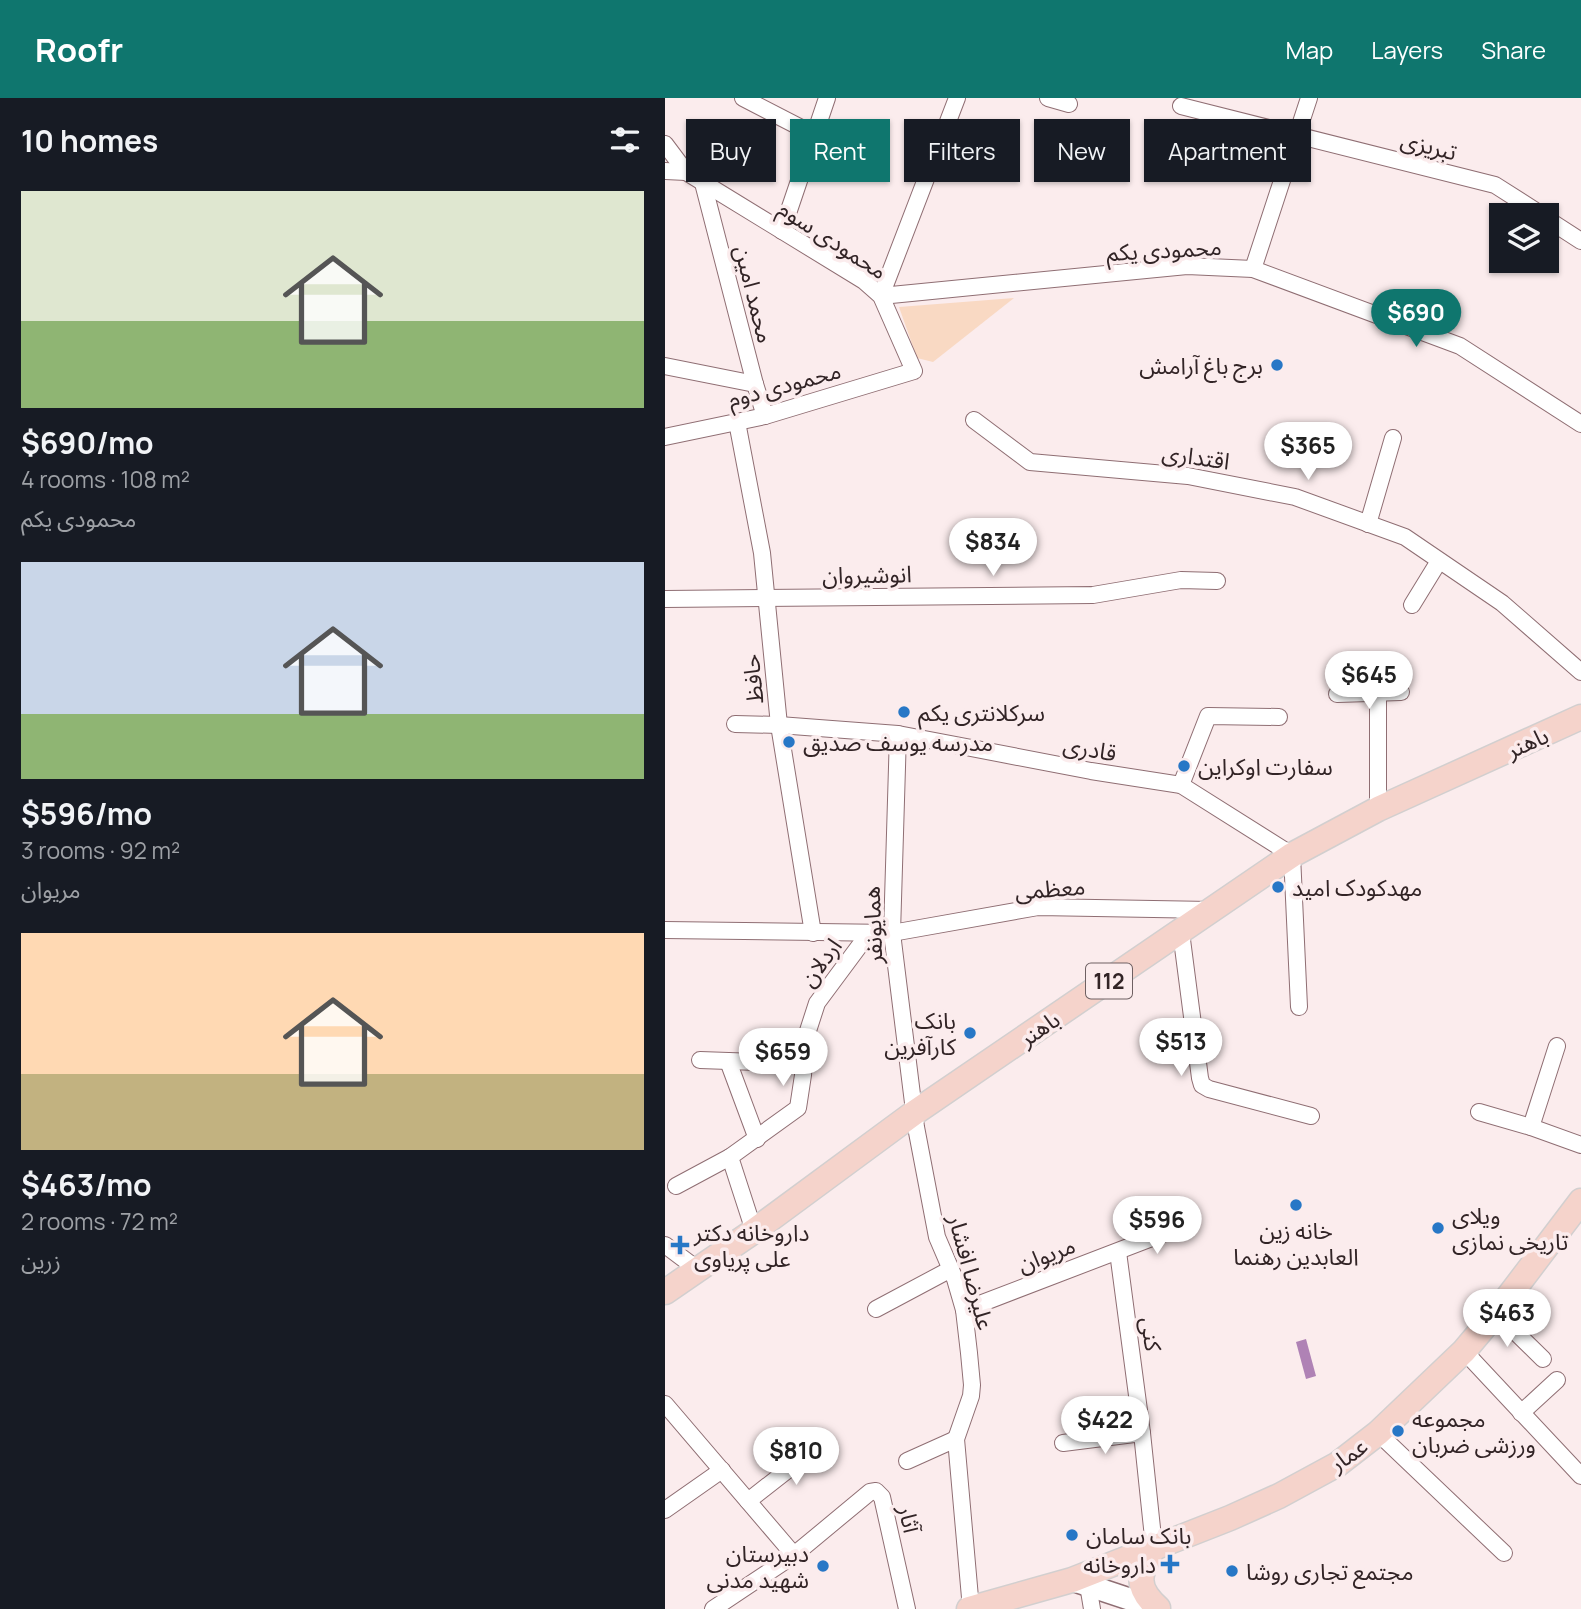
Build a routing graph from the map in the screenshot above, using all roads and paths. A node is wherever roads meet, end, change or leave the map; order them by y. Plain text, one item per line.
1 (743, 98) edge
2 (827, 98) edge
3 (957, 98) edge
4 (1048, 98) edge
5 (1310, 98) edge
6 (1069, 104) dead end
7 (1181, 106) dead end
8 (820, 119) edge
9 (1232, 119) edge
10 (1303, 119) edge
11 (790, 122) edge
12 (1311, 139) edge
13 (665, 144) edge
14 (665, 171) edge
15 (686, 172) joint
16 (798, 182) edge
17 (1282, 182) edge
18 (703, 183) joint
19 (1523, 203) edge
20 (1559, 226) edge
21 (782, 231) junction
22 (1581, 240) edge
23 (1253, 269) junction
24 (881, 296) junction
25 (665, 366) edge
26 (914, 371) joint
27 (755, 384) junction
28 (765, 416) junction
29 (974, 420) dead end
30 (737, 422) junction
31 (1581, 424) edge
32 (665, 437) edge
33 (1393, 438) dead end
34 (1369, 524) junction
35 (1440, 561) junction
36 (1217, 581) dead end
37 (768, 598) junction
38 (665, 599) edge
39 (1412, 605) dead end
40 (1581, 672) edge
41 (1401, 692) dead end
42 (1378, 693) junction
43 (1337, 694) dead end
44 (1279, 717) dead end
45 (1581, 717) edge
46 (735, 724) dead end
47 (779, 725) junction
48 (898, 734) junction
49 (1181, 785) junction
50 (1378, 809) junction
51 (1292, 855) junction
52 (1214, 910) junction
53 (665, 930) edge
54 (1181, 932) junction
55 (813, 933) junction
56 (869, 933) junction
57 (892, 933) junction
58 (1300, 1007) dead end
59 (1557, 1046) dead end
60 (700, 1060) dead end
61 (727, 1061) junction
62 (757, 1062) dead end
63 (1479, 1112) dead end
64 (914, 1113) junction
65 (1311, 1116) dead end
66 (1531, 1127) junction
67 (757, 1139) junction
68 (1581, 1145) edge
69 (730, 1157) junction
70 (676, 1186) dead end
71 (1581, 1201) edge
72 (1183, 1226) dead end
73 (754, 1231) junction
74 (665, 1245) edge
75 (1118, 1252) junction
76 (697, 1269) junction
77 (951, 1269) junction
78 (665, 1292) edge
79 (876, 1308) dead end
80 (964, 1310) junction
81 (1496, 1312) junction
82 (1464, 1351) junction
83 (1543, 1359) dead end
84 (1557, 1380) dead end
85 (665, 1404) edge
86 (1521, 1413) junction
87 (1142, 1433) junction
88 (1378, 1433) junction
89 (956, 1439) junction
90 (1063, 1443) dead end
91 (821, 1444) dead end
92 (907, 1461) dead end
93 (722, 1470) junction
94 (1581, 1476) edge
95 (748, 1502) junction
96 (665, 1510) edge
97 (1154, 1547) junction
98 (1504, 1553) dead end
99 (794, 1555) junction
100 (1080, 1582) junction
101 (713, 1609) edge
102 (907, 1609) edge
103 (970, 1609) edge
104 (1091, 1609) edge
105 (1158, 1609) edge

1 - 11 street
2 - 8 street
3 - 24 street
4 - 6 street
5 - 10 street
7 - 9 street, تبریزی
12 - 19 street, تبریزی
13 - 15 street, محمودی سوم
14 - 15 street
16 - 21 street
17 - 23 street
18 - 21 street, محمودی سوم
18 - 27 street, محمد امین
20 - 22 street
21 - 24 street, محمودی سوم
23 - 24 street, محمودی یکم
23 - 31 street, محمودی یکم
24 - 26 street, محمودی سوم
25 - 27 street
26 - 28 street, محمودی دوم
27 - 28 street, محمد امین
28 - 30 street, محمودی دوم
29 - 34 street, اقتداری
30 - 32 street, محمودی دوم
30 - 37 street, حافظ
33 - 34 street
34 - 35 street, اقتداری
35 - 39 street
35 - 40 street, اقتداری
36 - 37 street, انوشیروان
37 - 38 street, انوشیروان
37 - 47 street, حافظ
41 - 42 street
42 - 43 street
42 - 50 street
44 - 49 street
45 - 50 main road, باهنر / 112
46 - 47 street, قادری
47 - 48 street, قادری
47 - 55 street, حافظ
48 - 49 street, قادری
48 - 57 street, همایونفر
49 - 51 street, قادری
50 - 51 main road, باهنر / 112
51 - 52 main road, باهنر / 112
51 - 58 street
52 - 54 main road, باهنر / 112
52 - 57 street, معظمی
53 - 55 street, معظمی
54 - 64 main road, باهنر / 112
54 - 65 street
55 - 56 street, معظمی
56 - 57 street, معظمی
56 - 67 street, اردلان
57 - 64 street, همایونفر
59 - 66 street
60 - 61 street
61 - 62 street
61 - 67 street
63 - 66 street
64 - 73 main road, باهنر / 112
64 - 77 street, علیرضا افشار
66 - 68 street
67 - 69 street, اردلان
69 - 70 street, اردلان
69 - 73 street
71 - 81 main road, عمار
72 - 75 street, مریوان
73 - 76 main road, باهنر / 112
74 - 76 street
75 - 80 street, مریوان
75 - 87 street, کنی
76 - 78 main road, باهنر / 112
77 - 79 street
77 - 80 street, علیرضا افشار
80 - 89 street, علیرضا افشار
81 - 82 main road, عمار
81 - 83 street
82 - 86 street
82 - 88 main road, عمار
84 - 86 street
85 - 93 street
86 - 94 street
87 - 90 street
87 - 97 street, کنی
88 - 97 main road, عمار
88 - 98 street
89 - 92 street
89 - 103 street, علیرضا افشار
91 - 95 street
93 - 95 street
93 - 96 street
95 - 99 street
97 - 100 main road, عمار
97 - 105 main road
99 - 101 street
99 - 102 street, آثار
100 - 103 main road, عمار
100 - 104 street
100 - 105 main road

